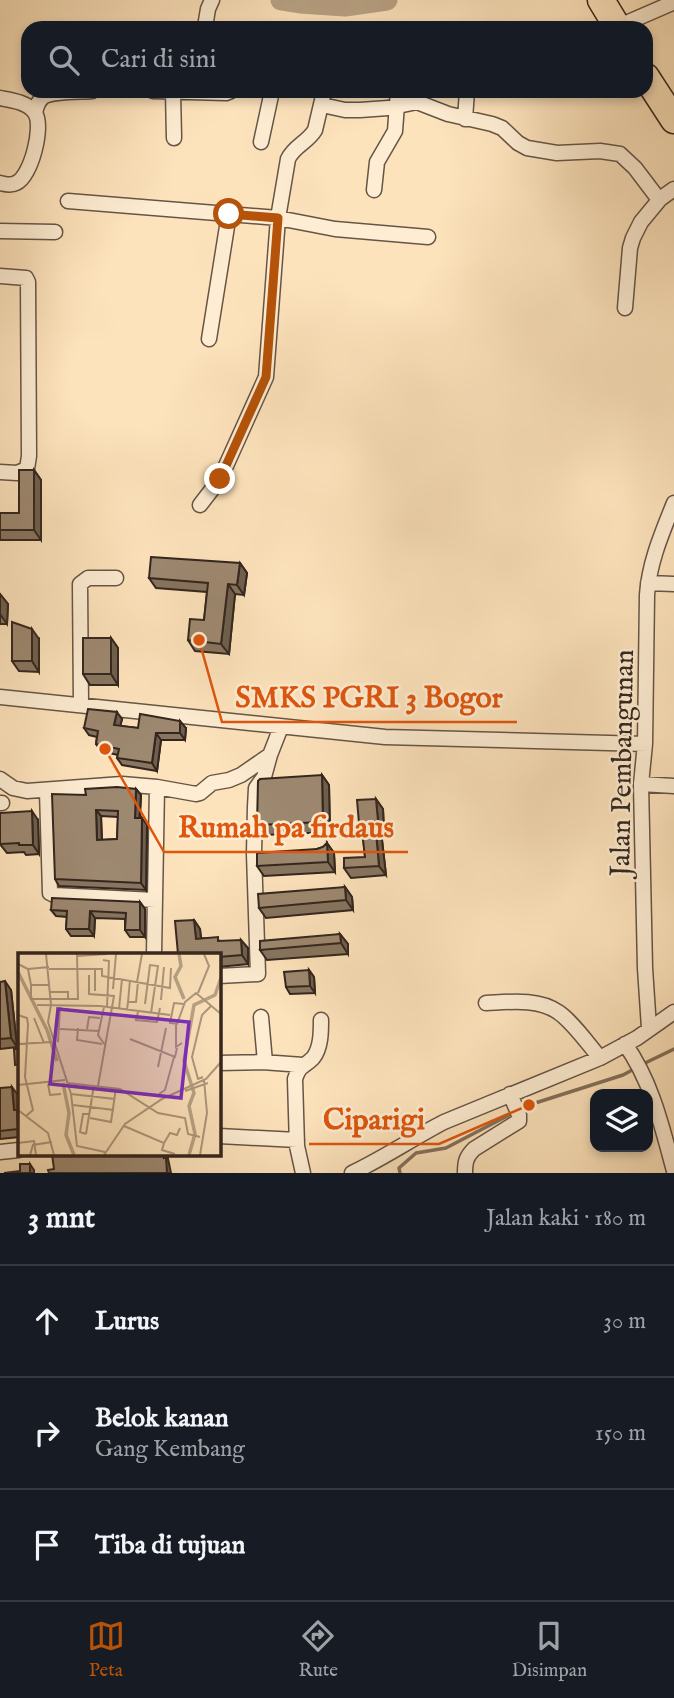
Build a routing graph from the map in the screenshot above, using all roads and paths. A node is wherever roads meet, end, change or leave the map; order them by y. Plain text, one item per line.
1 (212, 0) edge
2 (670, 4) dead end
3 (613, 15) edge
4 (206, 21) edge
5 (653, 88) edge
6 (0, 98) edge
7 (42, 98) edge
8 (173, 98) edge
9 (270, 98) edge
10 (320, 98) edge
11 (397, 98) edge
12 (466, 98) edge
13 (396, 107) junction
14 (35, 113) junction
15 (465, 118) junction
16 (674, 120) edge
17 (174, 138) dead end
18 (261, 142) dead end
19 (0, 183) edge
20 (674, 189) edge
21 (374, 190) dead end
22 (660, 199) junction
23 (68, 201) dead end
24 (229, 214) junction
25 (278, 218) junction
26 (0, 231) edge
27 (55, 232) dead end
28 (428, 237) dead end
29 (0, 276) edge
30 (625, 308) dead end
31 (209, 339) dead end
32 (0, 472) edge
33 (674, 503) edge
34 (200, 505) dead end
35 (116, 578) dead end
36 (648, 583) junction
37 (674, 584) edge
38 (0, 698) edge
39 (81, 705) junction
40 (281, 727) junction
41 (645, 744) junction
42 (270, 755) junction
43 (0, 779) edge
44 (641, 784) junction
45 (674, 786) edge
46 (157, 787) junction
47 (47, 791) junction
48 (155, 900) junction
49 (154, 953) edge
50 (220, 976) edge
51 (486, 1003) dead end
52 (674, 1012) edge
53 (261, 1017) dead end
54 (321, 1020) dead end
55 (649, 1028) junction
56 (625, 1044) junction
57 (600, 1058) junction
58 (265, 1062) junction
59 (220, 1063) edge
60 (303, 1065) junction
61 (512, 1097) junction
62 (220, 1136) edge
63 (297, 1140) junction
64 (18, 1150) edge
65 (0, 1152) edge
66 (674, 1171) edge
67 (303, 1173) edge
68 (352, 1173) edge
69 (466, 1173) edge

1 - 4 street
2 - 3 street
5 - 16 highway
6 - 14 street
7 - 14 street
8 - 17 street
9 - 18 street
10 - 13 street
10 - 25 street
11 - 13 street
12 - 15 street
13 - 15 street
13 - 21 street
14 - 19 street
15 - 22 street
20 - 22 street
22 - 30 street
23 - 24 street
24 - 25 street
24 - 31 street
25 - 28 street
25 - 34 street
26 - 27 street
29 - 32 street
33 - 36 street, Jalan Pembangunan
35 - 39 street
36 - 37 street
36 - 41 street, Jalan Pembangunan
38 - 39 street
39 - 40 street
40 - 41 street
40 - 42 street
41 - 44 street, Jalan Pembangunan
42 - 46 street
42 - 50 street
43 - 47 street
44 - 45 street
44 - 55 street, Jalan Pembangunan
46 - 47 street
46 - 48 street
47 - 48 street
48 - 49 street
51 - 57 street
52 - 55 street
53 - 58 street
54 - 60 street
55 - 56 street
56 - 57 street
56 - 66 street
57 - 61 street
58 - 59 street
58 - 60 street
60 - 63 street
61 - 68 street
61 - 69 street
62 - 63 street
63 - 67 street
64 - 65 street

